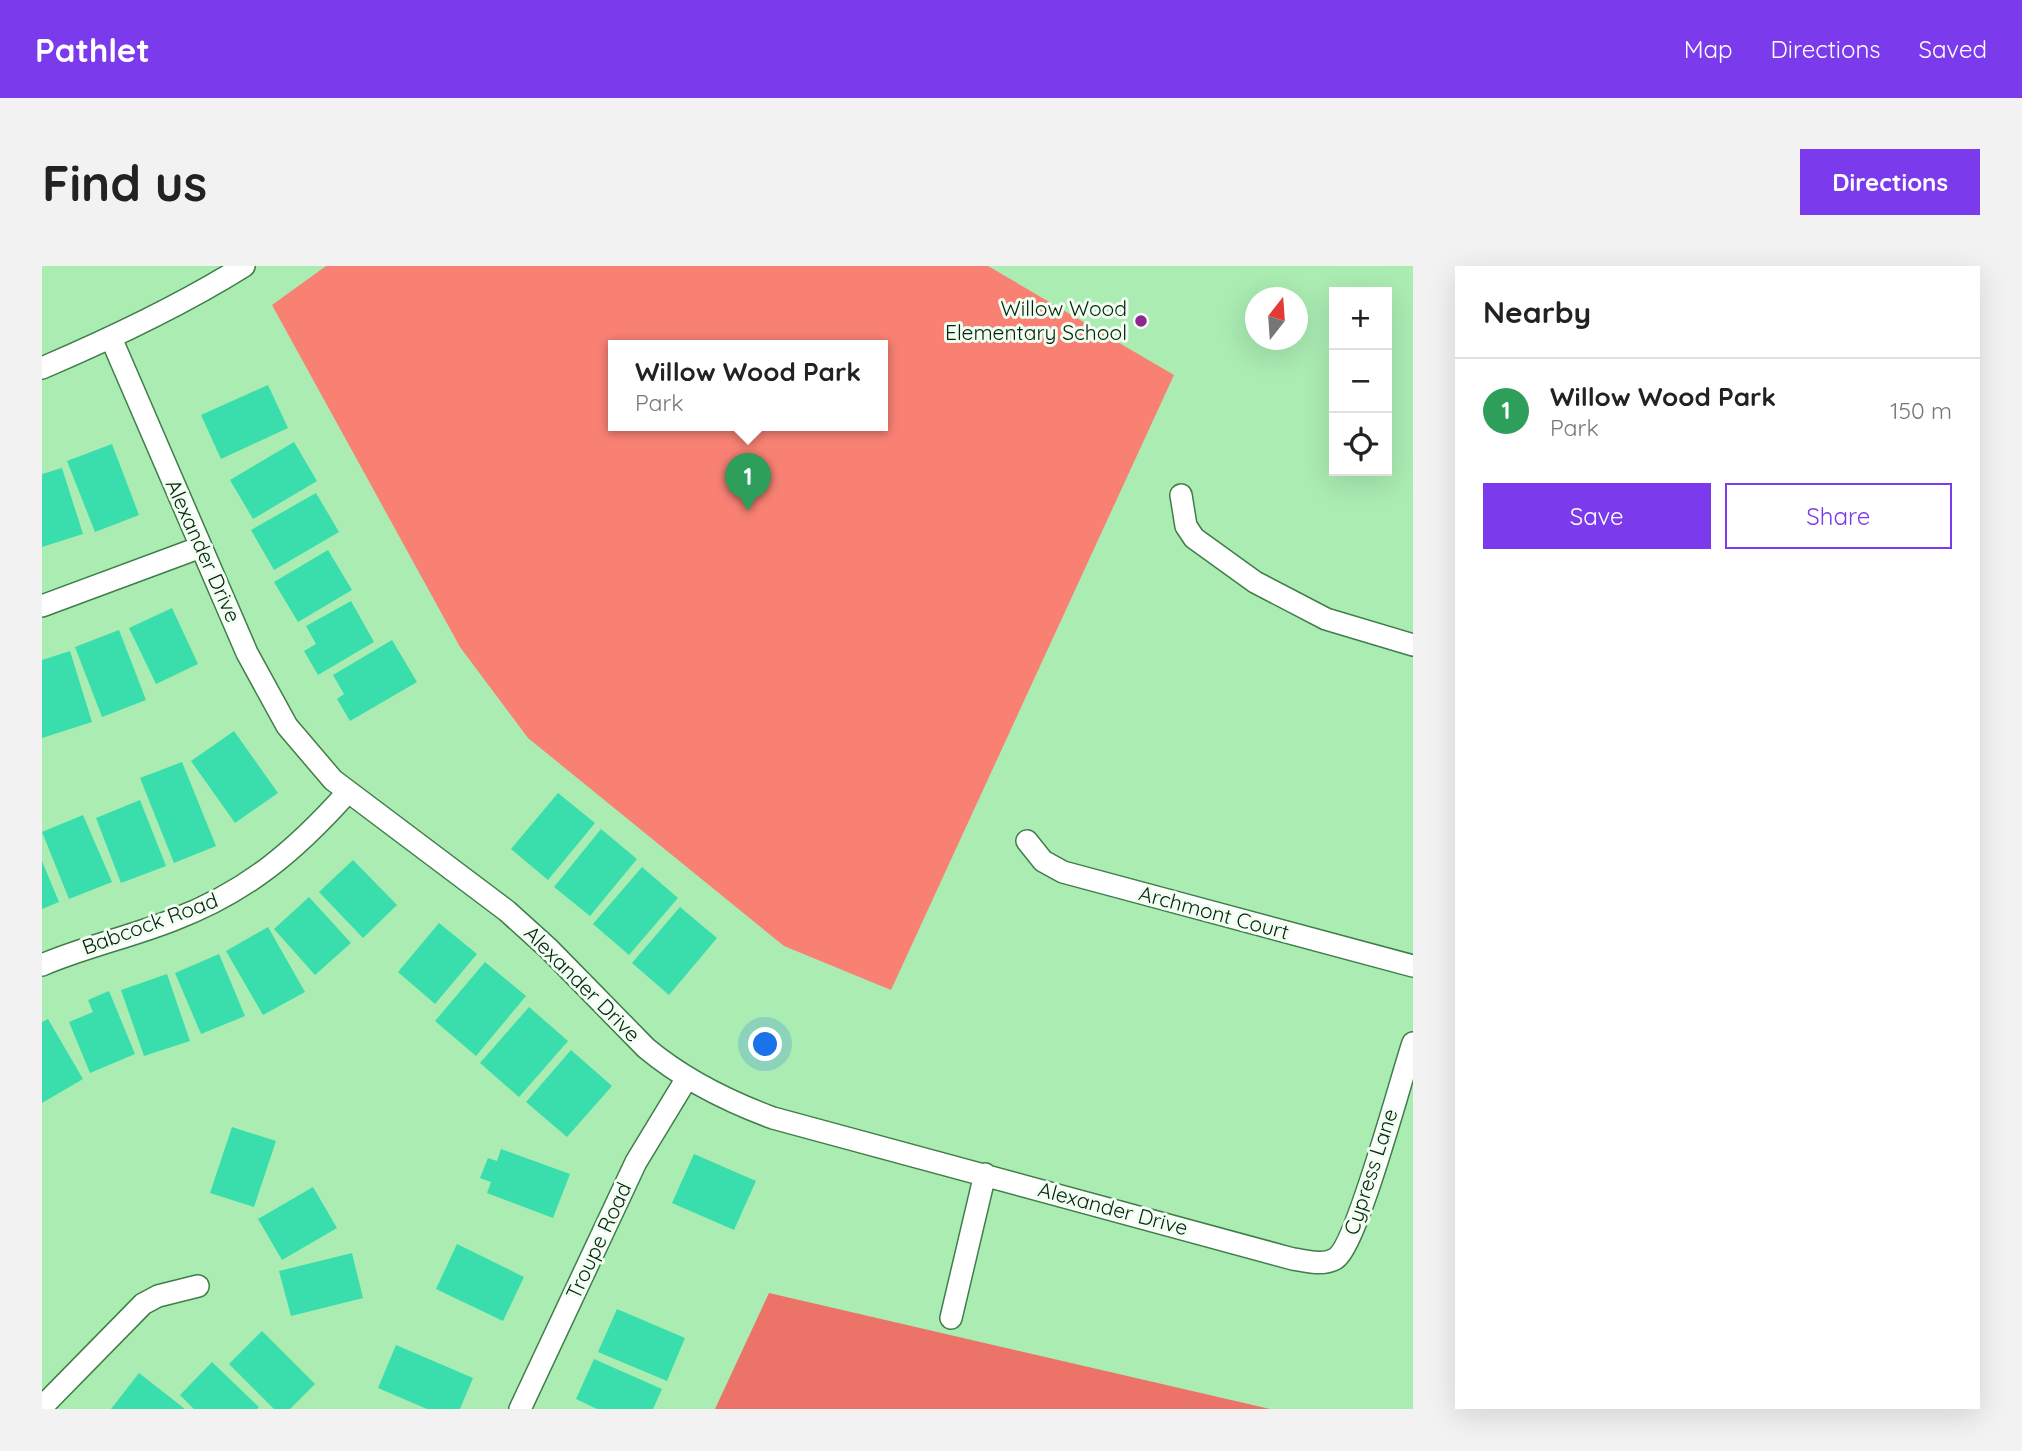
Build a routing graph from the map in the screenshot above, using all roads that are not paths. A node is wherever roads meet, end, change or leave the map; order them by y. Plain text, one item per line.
1 (244, 266) edge
2 (111, 338) junction
3 (42, 368) edge
4 (1181, 495) dead end
5 (201, 547) junction
6 (42, 606) edge
7 (1413, 645) edge
8 (347, 793) junction
9 (1027, 841) dead end
10 (42, 965) edge
11 (1413, 966) edge
12 (1413, 1043) edge
13 (687, 1078) junction
14 (985, 1174) junction
15 (1337, 1258) joint
16 (198, 1286) dead end
17 (950, 1318) dead end
18 (42, 1407) edge
19 (520, 1409) edge

1 - 2 street
2 - 3 street
2 - 5 street, Alexander Drive
4 - 7 street
5 - 6 street
5 - 8 street, Alexander Drive
8 - 10 street, Babcock Road
8 - 13 street, Alexander Drive
9 - 11 street, Archmont Court
12 - 15 street, Cypress Lane
13 - 14 street, Alexander Drive
13 - 19 street, Troupe Road
14 - 15 street, Alexander Drive
14 - 17 street
16 - 18 street

